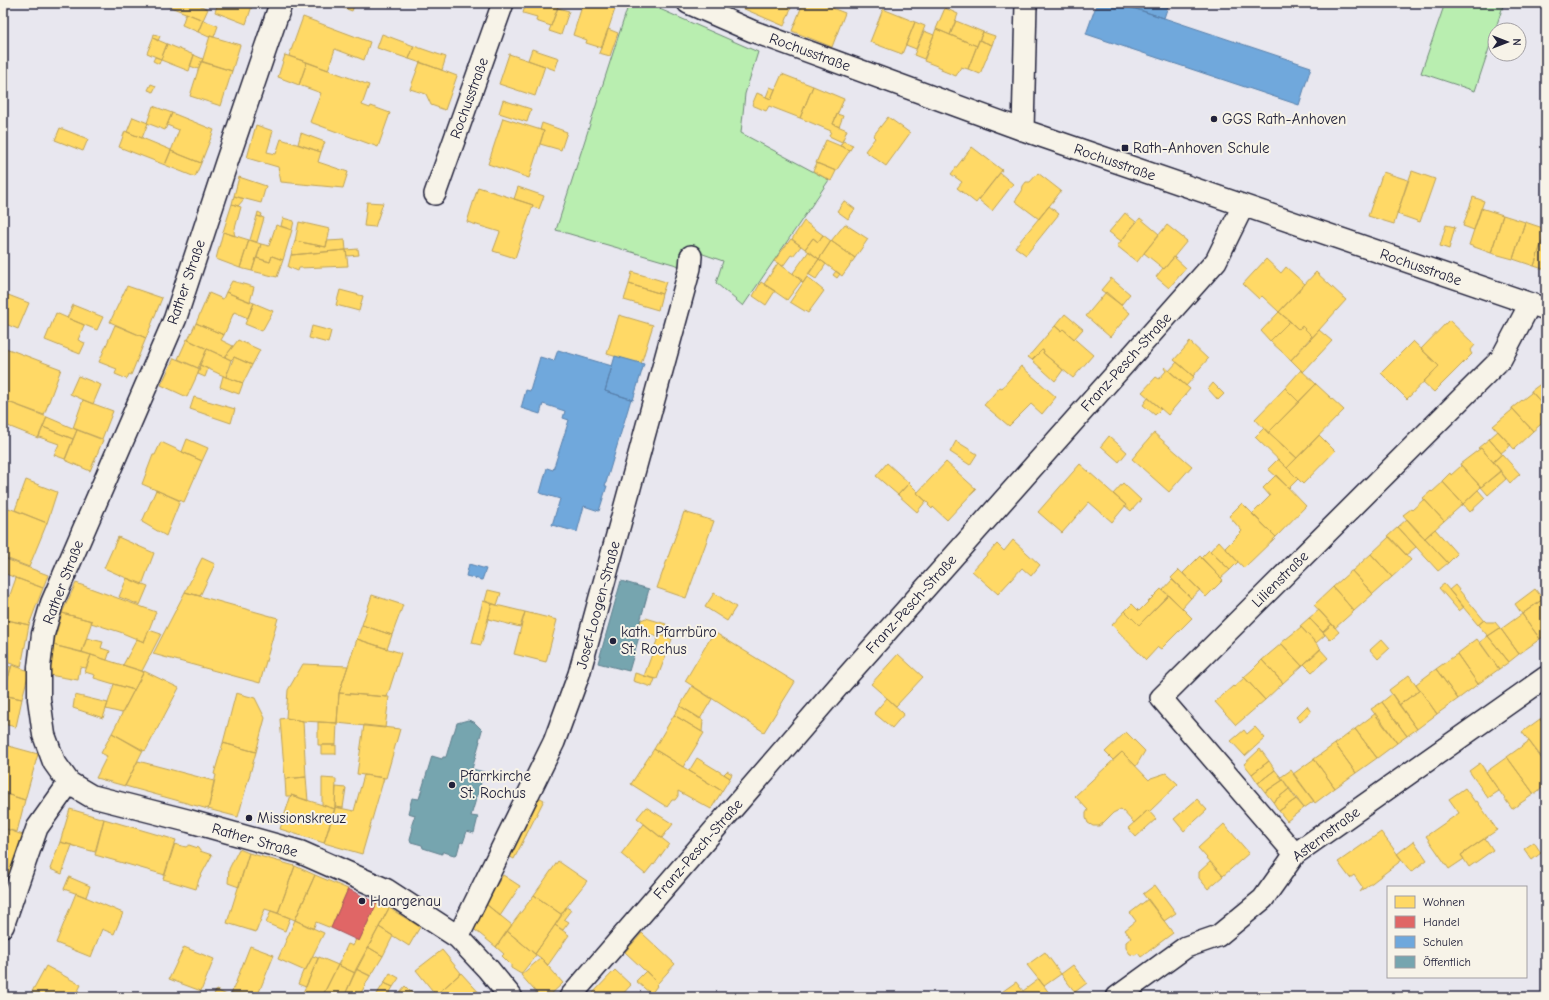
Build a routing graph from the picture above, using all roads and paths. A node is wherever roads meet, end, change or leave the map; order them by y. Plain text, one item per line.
1 (281, 3) edge
2 (503, 3) edge
3 (688, 3) edge
4 (1026, 3) edge
5 (1023, 130) junction
6 (435, 194) dead end
7 (1243, 206) junction
8 (691, 256) dead end
9 (1538, 307) edge
10 (1546, 677) edge
11 (69, 783) junction
12 (1295, 854) junction
13 (3, 926) edge
14 (458, 937) junction
15 (512, 997) edge
16 (570, 997) edge
17 (1117, 997) edge

1 - 11 main road, Rather Straße
2 - 6 street, Rochusstraße
3 - 5 street, Rochusstraße
4 - 5 street
5 - 7 street, Rochusstraße
7 - 9 street, Rochusstraße
7 - 16 street, Franz-Pesch-Straße
8 - 14 street, Josef-Loogen-Straße
9 - 12 street, Lilienstraße
10 - 12 street, Asternstraße
11 - 13 street
11 - 14 main road, Rather Straße
12 - 17 street, Asternstraße
14 - 15 main road, Rather Straße

